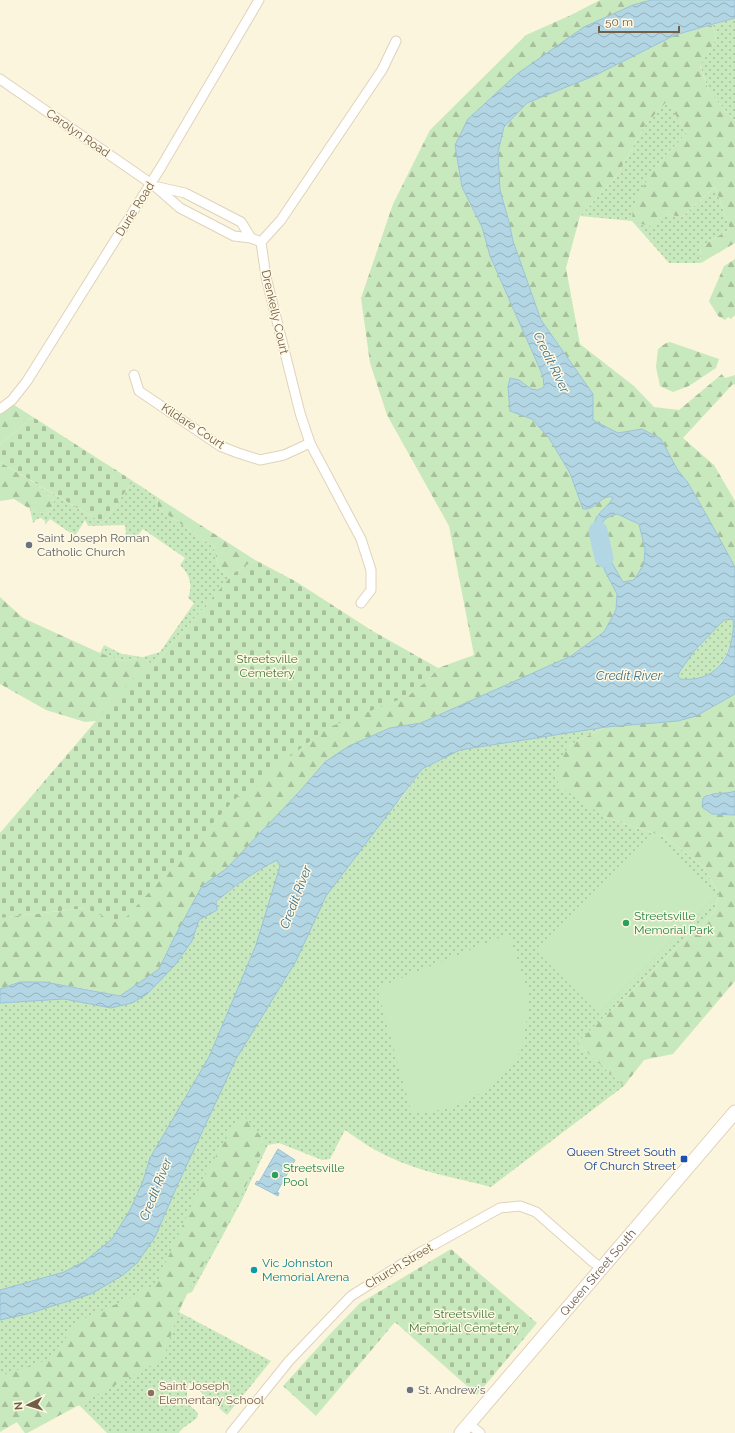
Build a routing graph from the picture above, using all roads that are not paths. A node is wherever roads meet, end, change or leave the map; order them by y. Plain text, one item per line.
1 (259, 0) edge
2 (396, 41) dead end
3 (0, 79) edge
4 (153, 186) junction
5 (251, 238) junction
6 (261, 242) junction
7 (134, 375) dead end
8 (0, 409) edge
9 (310, 443) junction
10 (362, 603) dead end
11 (735, 1112) edge
12 (602, 1268) junction
13 (465, 1428) edge
14 (231, 1433) edge
15 (480, 1433) edge

1 - 4 street, Durie Road
2 - 6 street
3 - 4 street, Carolyn Road
4 - 5 street, Carolyn Road
4 - 5 street, Carolyn Road
4 - 8 street, Durie Road
5 - 6 street, Carolyn Road
6 - 9 street, Drenkelly Court
7 - 9 street, Kildare Court
9 - 10 street, Drenkelly Court
11 - 12 main road, Queen Street South
12 - 13 main road, Queen Street South
12 - 14 street, Church Street
13 - 15 street

